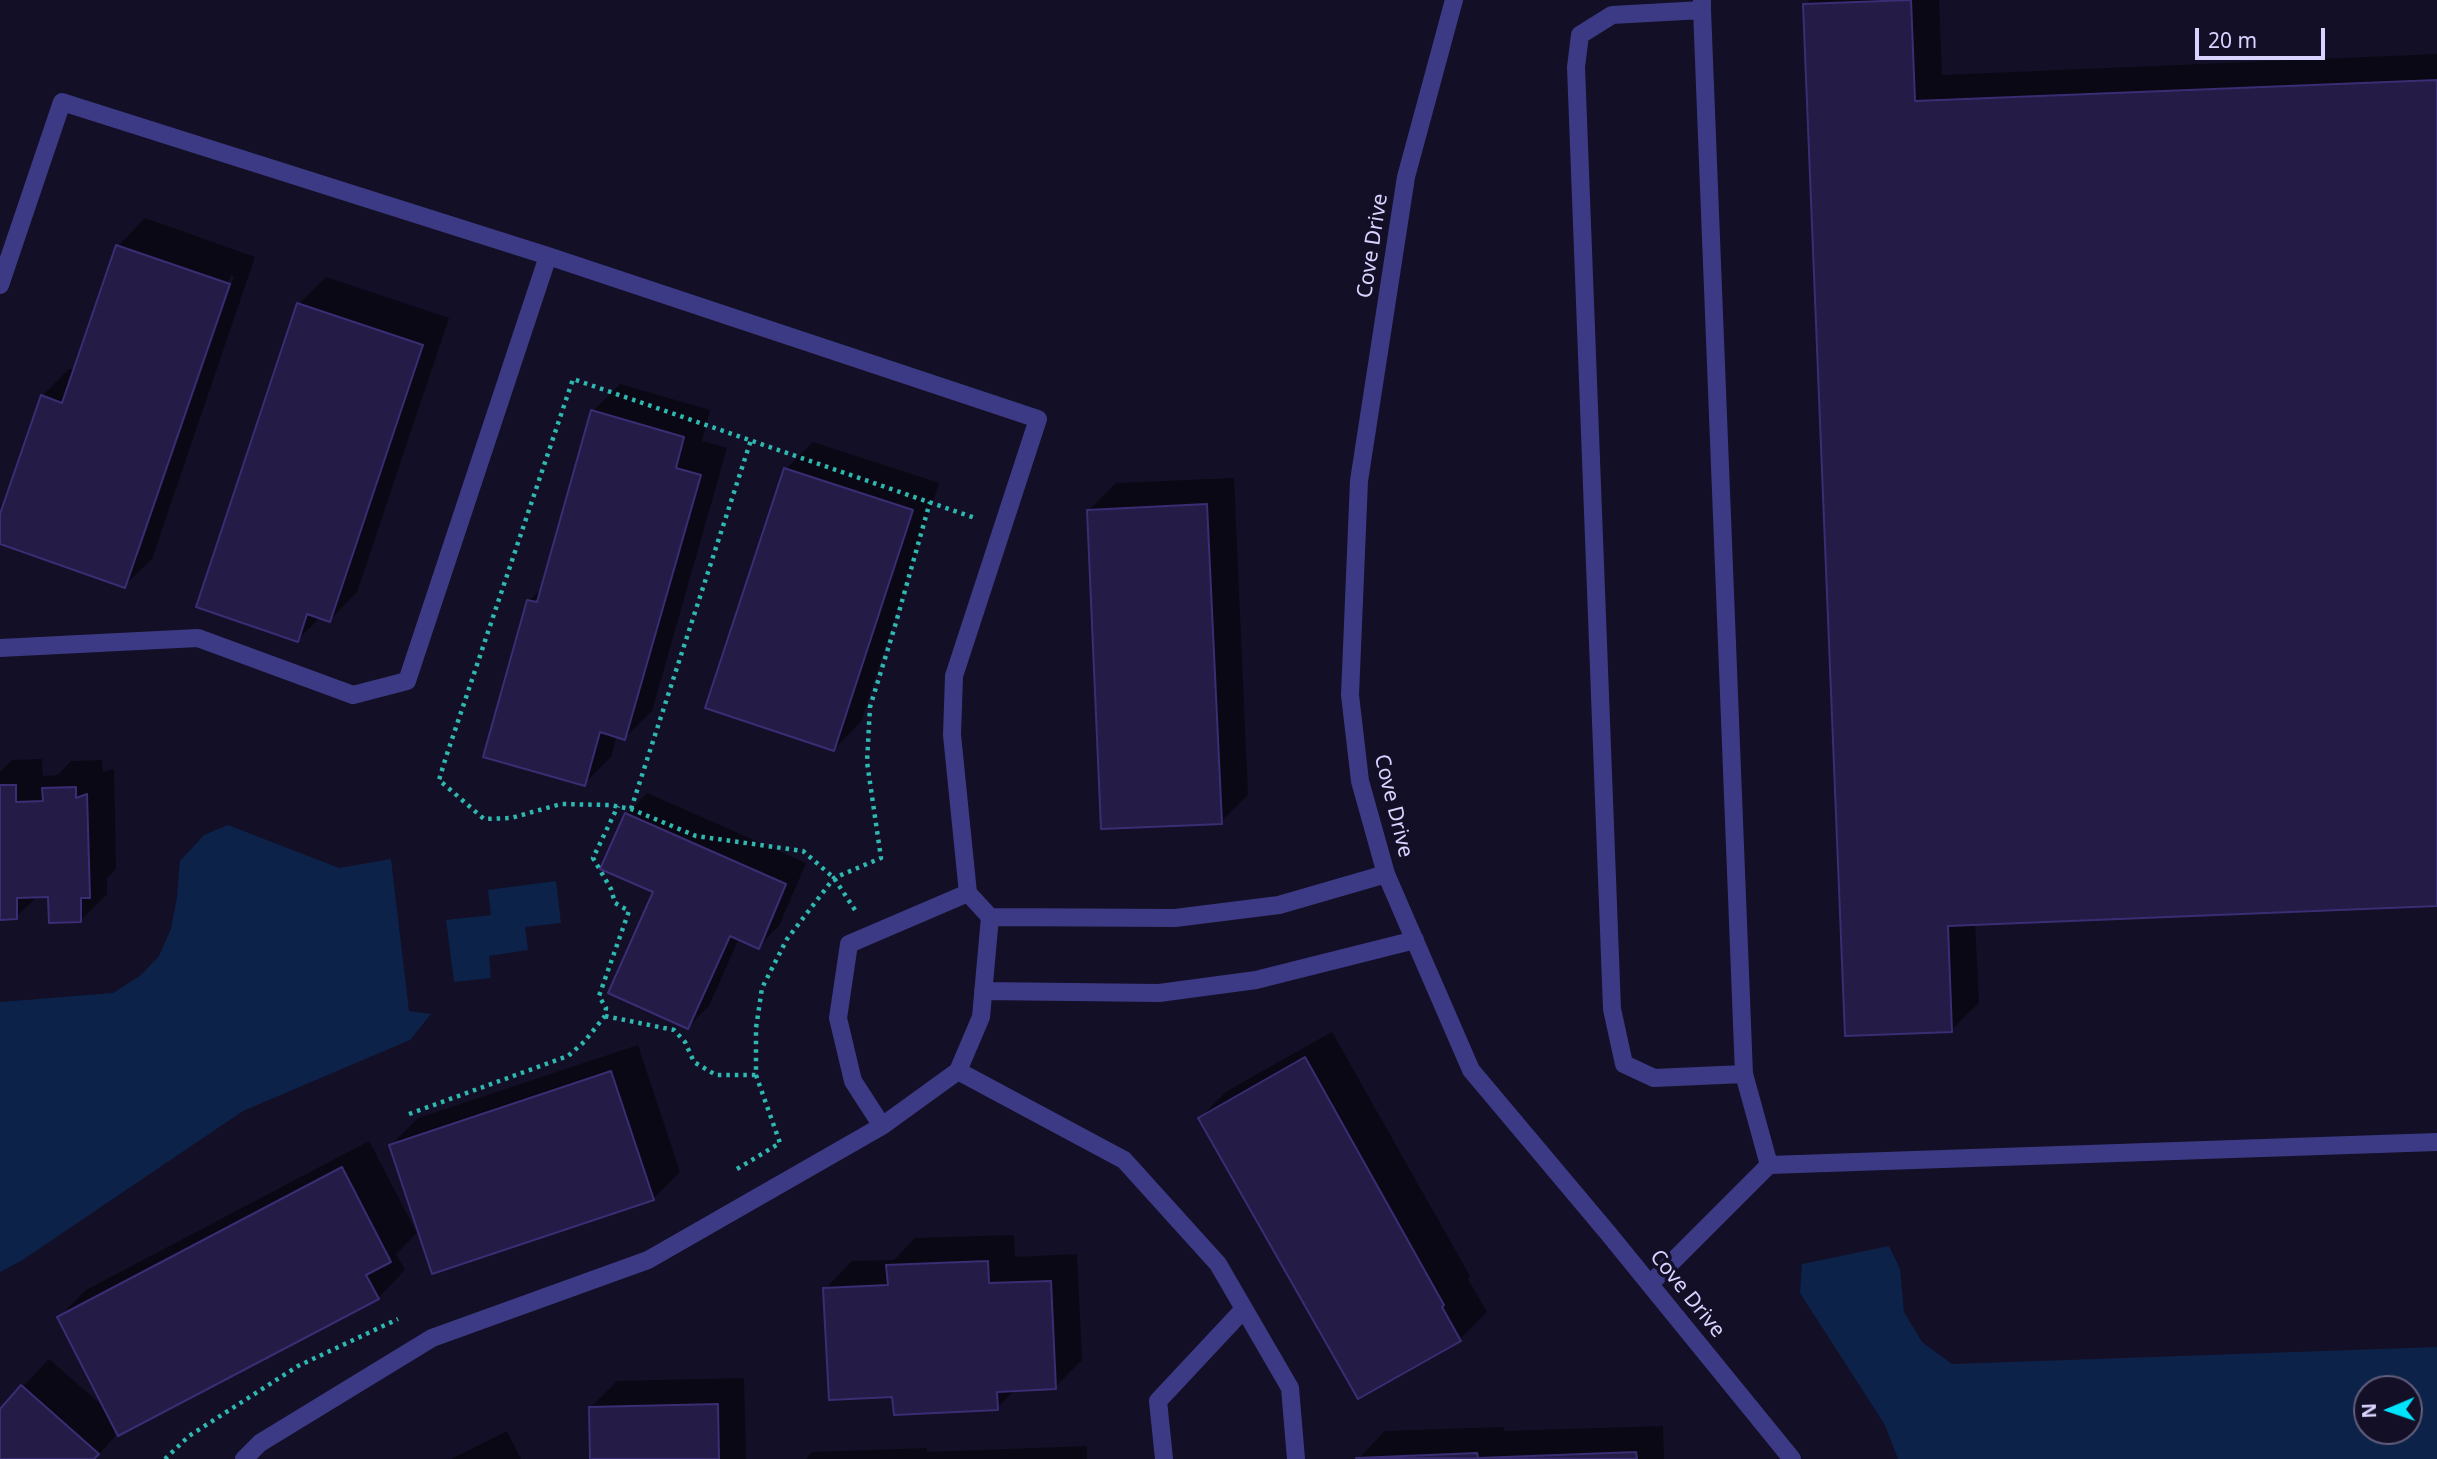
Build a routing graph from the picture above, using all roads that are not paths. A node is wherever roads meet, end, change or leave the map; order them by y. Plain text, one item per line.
1 (1454, 0) edge
2 (1702, 5) edge
3 (548, 256) junction
4 (0, 285) edge
5 (0, 648) edge
6 (1386, 874) junction
7 (968, 893) junction
8 (990, 917) junction
9 (1415, 940) junction
10 (983, 991) junction
11 (957, 1071) junction
12 (1744, 1074) junction
13 (882, 1126) junction
14 (2437, 1142) edge
15 (1769, 1165) junction
16 (1650, 1284) junction
17 (1244, 1309) junction
18 (244, 1459) edge
19 (1164, 1459) edge
20 (1296, 1459) edge
21 (1792, 1459) edge

1 - 6 street, Cove Drive
2 - 12 street
2 - 12 street
3 - 4 street
3 - 5 street
3 - 7 street
6 - 8 street
6 - 9 street, Cove Drive
7 - 8 street
7 - 13 street
8 - 10 street
9 - 10 street
9 - 16 street, Cove Drive
10 - 11 street
11 - 13 street
11 - 17 street
12 - 15 street
13 - 18 street
14 - 15 street
15 - 16 street
16 - 21 street, Cove Drive
17 - 19 street
17 - 20 street

